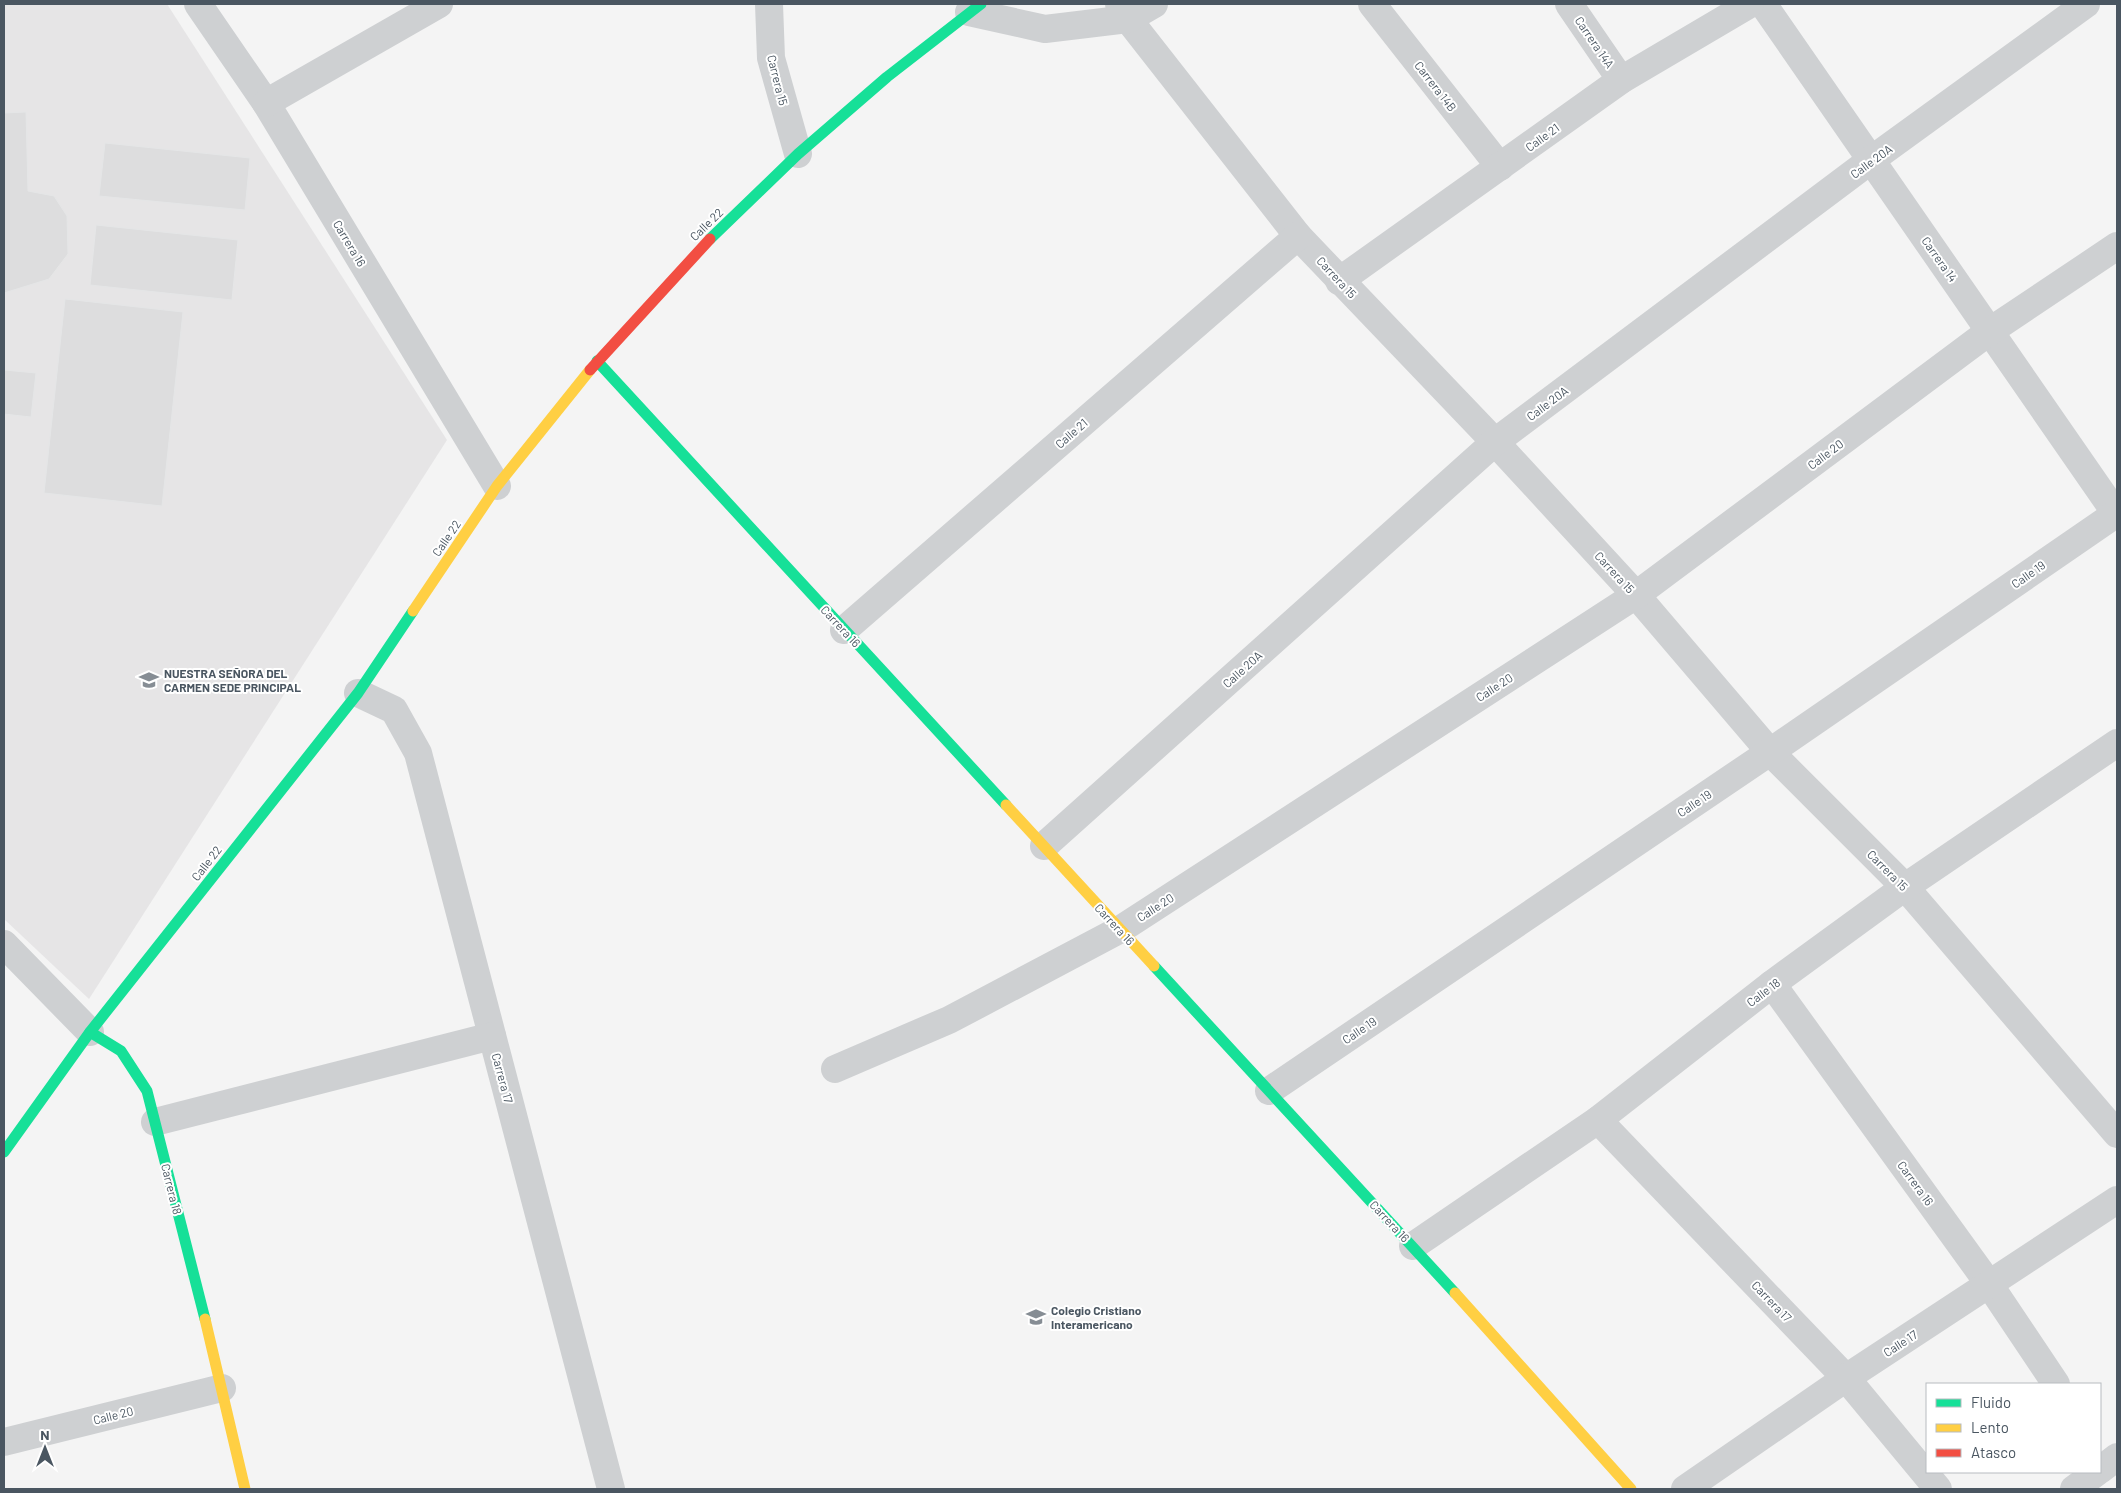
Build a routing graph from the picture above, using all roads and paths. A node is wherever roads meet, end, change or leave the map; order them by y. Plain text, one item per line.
1 (198, 4) edge
2 (439, 4) edge
3 (769, 4) edge
4 (1154, 4) edge
5 (1372, 4) edge
6 (1569, 4) edge
7 (1750, 4) edge
8 (1763, 4) edge
9 (2086, 4) edge
10 (975, 8) edge
11 (1124, 12) edge
12 (1621, 80) junction
13 (266, 103) junction
14 (798, 154) junction
15 (1871, 160) junction
16 (1500, 167) junction
17 (1298, 236) junction
18 (2117, 246) edge
19 (1339, 281) junction
20 (1990, 331) junction
21 (597, 361) junction
22 (1495, 442) junction
23 (497, 486) junction
24 (2117, 513) edge
25 (1636, 595) junction
26 (844, 630) junction
27 (358, 693) junction
28 (2117, 743) edge
29 (1770, 752) junction
30 (1044, 846) junction
31 (1906, 887) junction
32 (1121, 929) junction
33 (4, 944) edge
34 (1772, 984) junction
35 (90, 1032) junction
36 (492, 1036) junction
37 (835, 1069) dead end
38 (1269, 1091) junction
39 (1598, 1120) junction
40 (155, 1122) junction
41 (2116, 1130) edge
42 (4, 1152) edge
43 (2117, 1200) edge
44 (1413, 1246) junction
45 (1989, 1284) junction
46 (1846, 1378) junction
47 (2055, 1383) edge
48 (222, 1388) junction
49 (4, 1442) edge
50 (2092, 1473) edge
51 (245, 1489) edge
52 (611, 1489) edge
53 (1628, 1489) edge
54 (1685, 1489) edge
55 (1938, 1489) edge
56 (2074, 1489) edge

1 - 13 street, Carrera 16
2 - 13 street
3 - 14 street, Carrera 15
4 - 11 street
5 - 16 street, Carrera 14B
6 - 12 street, Carrera 14A
7 - 12 street, Calle 21
8 - 15 street, Carrera 14
9 - 15 street, Calle 20A
10 - 11 street
10 - 14 main road, Calle 22
11 - 17 street, Carrera 15
12 - 16 street, Calle 21
13 - 23 street, Carrera 16
14 - 21 main road, Calle 22
15 - 20 street, Carrera 14
15 - 22 street, Calle 20A
16 - 19 street, Calle 21
17 - 19 street, Carrera 15
17 - 26 street, Calle 21
18 - 20 street, Calle 20
19 - 22 street, Carrera 15
20 - 24 street, Carrera 14
20 - 25 street, Calle 20
21 - 23 main road, Calle 22
21 - 26 main road, Carrera 16
22 - 25 street, Carrera 15
22 - 30 street, Calle 20A
23 - 27 main road, Calle 22
24 - 29 street, Calle 19
25 - 29 street, Carrera 15
25 - 32 street, Calle 20
26 - 30 main road, Carrera 16
27 - 35 main road, Calle 22
27 - 36 street, Carrera 17
28 - 31 street, Calle 18
29 - 31 street, Carrera 15
29 - 38 street, Calle 19
30 - 32 main road, Carrera 16
31 - 34 street, Calle 18
31 - 41 street, Carrera 15
32 - 37 street, Calle 20
32 - 38 main road, Carrera 16
33 - 35 street, Carrera 18
34 - 39 street, Calle 18
34 - 45 street, Carrera 16
35 - 40 main road, Carrera 18
35 - 42 main road, Calle 22
36 - 40 street
36 - 52 street, Carrera 17
38 - 44 main road, Carrera 16
39 - 44 street, Calle 18
39 - 46 street, Carrera 17
40 - 48 main road, Carrera 18
43 - 45 street, Calle 17
44 - 53 main road, Carrera 16
45 - 46 street, Calle 17
45 - 47 street, Carrera 16
46 - 54 street, Calle 17
46 - 55 street, Carrera 17
48 - 49 street, Calle 20
48 - 51 main road, Carrera 18
50 - 56 street

